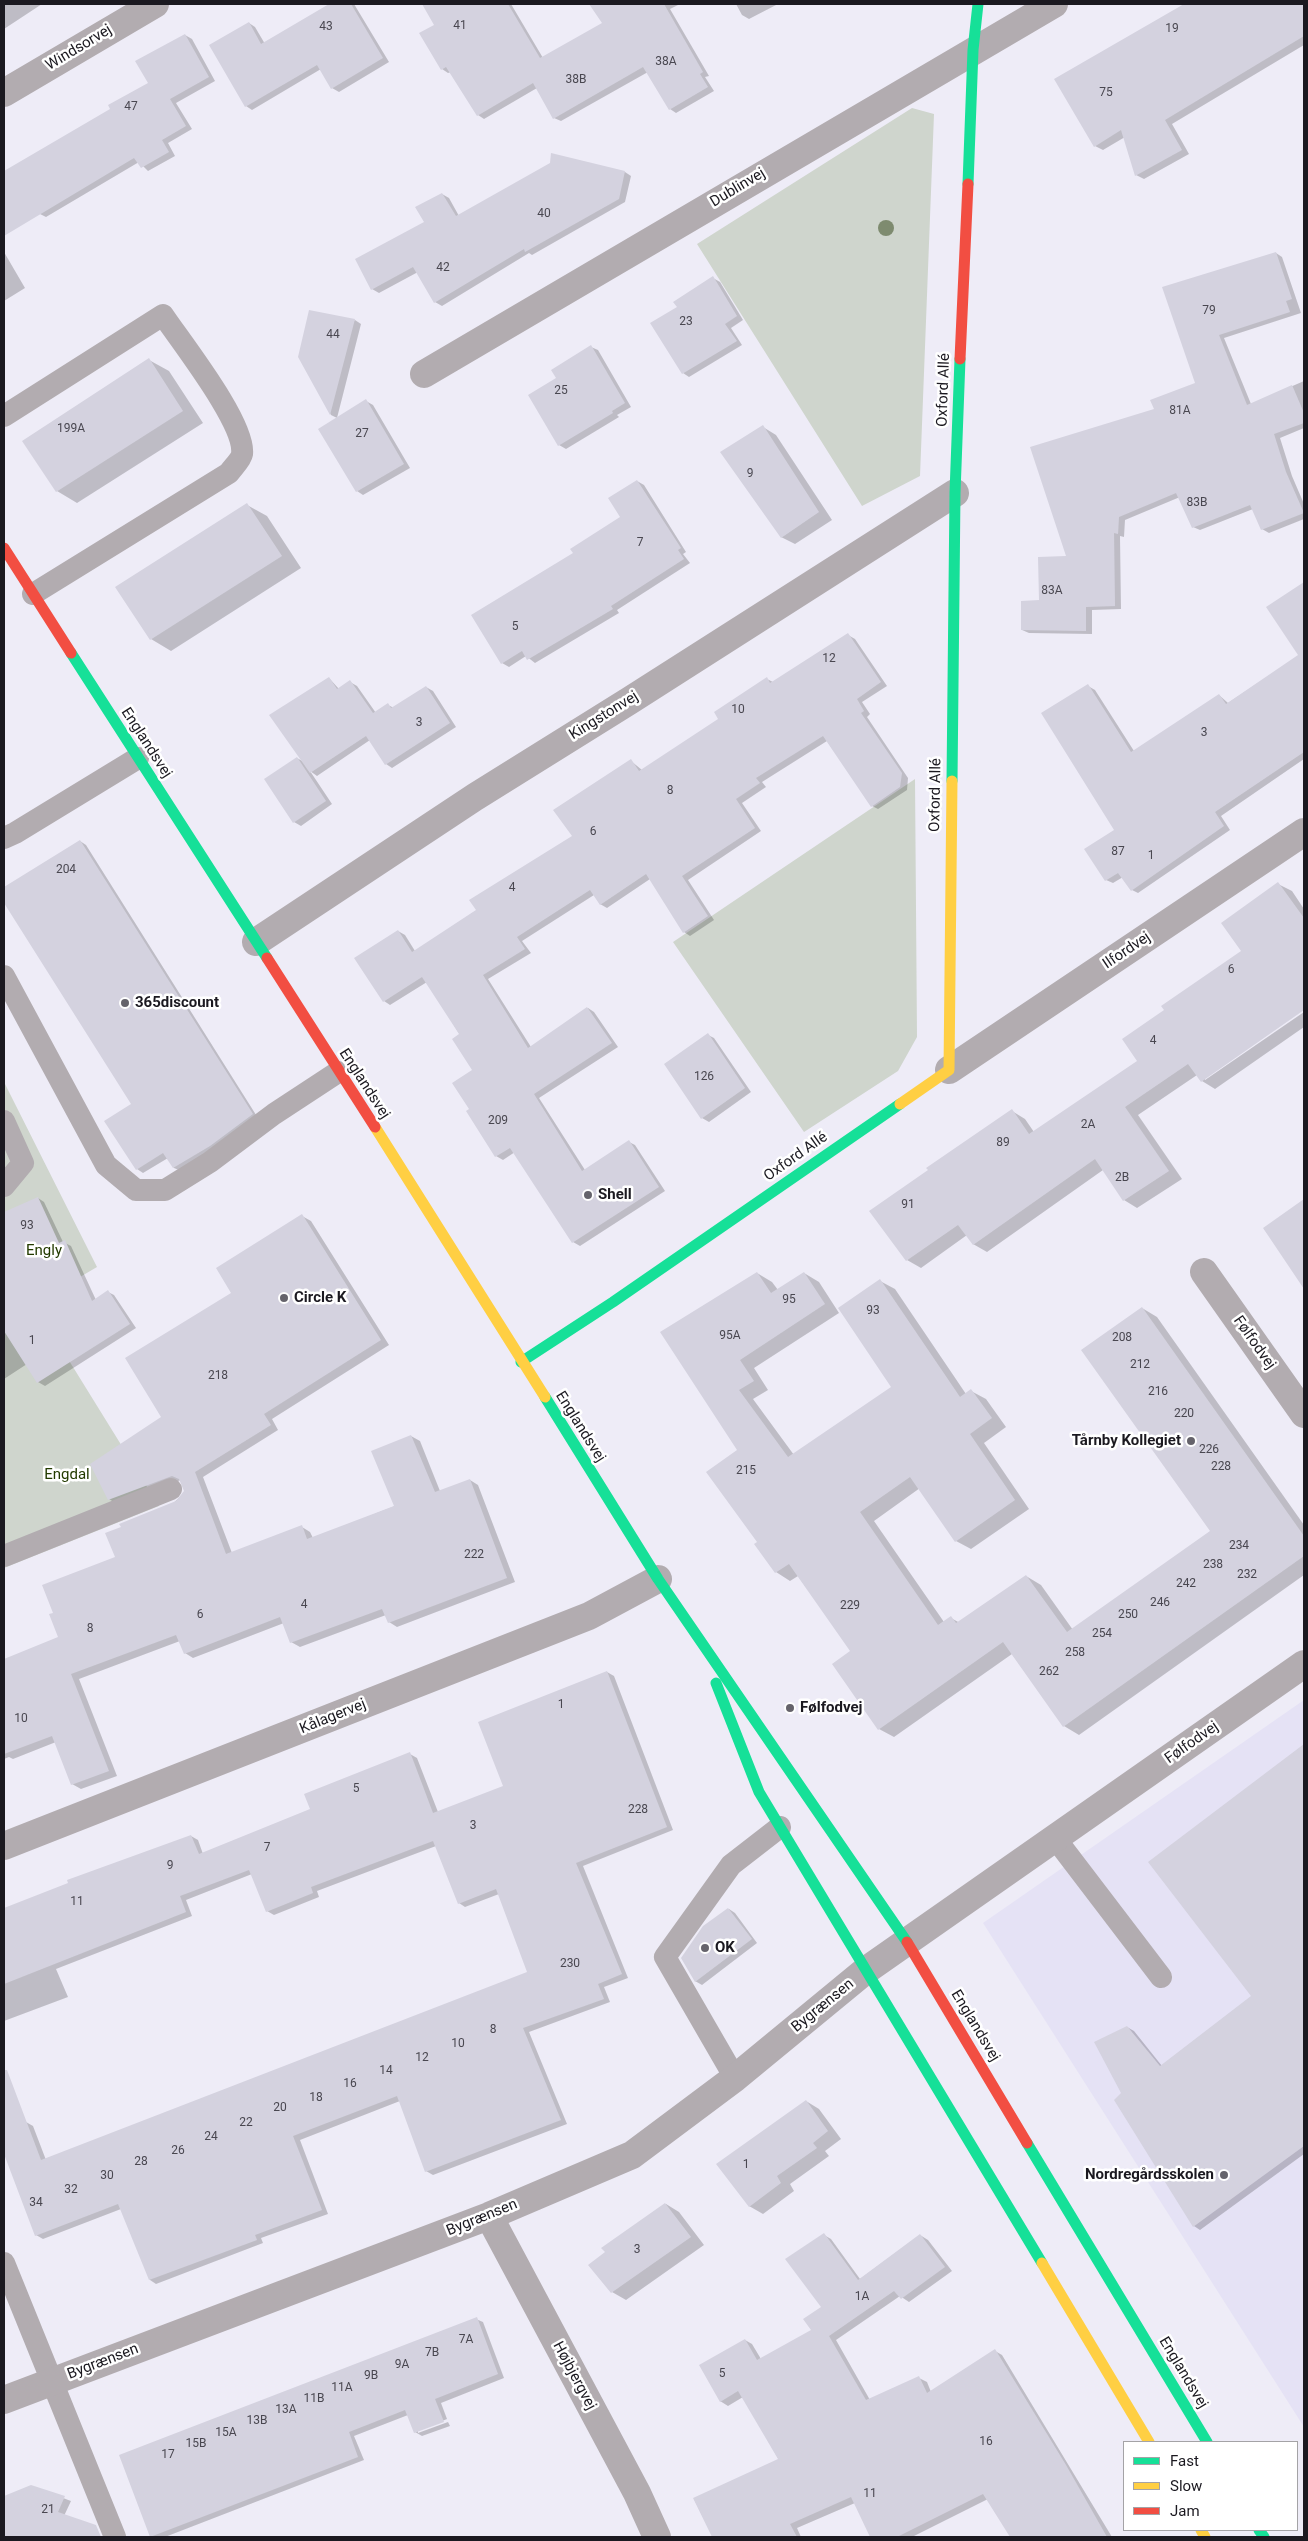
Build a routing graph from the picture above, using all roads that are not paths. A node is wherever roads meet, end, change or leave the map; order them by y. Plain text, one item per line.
1 (155, 4) edge
2 (978, 4) edge
3 (1054, 4) edge
4 (972, 50) junction
5 (4, 93) edge
6 (424, 374) dead end
7 (4, 416) edge
8 (955, 493) junction
9 (4, 548) edge
10 (33, 594) junction
11 (138, 758) junction
12 (1304, 832) edge
13 (4, 838) edge
14 (256, 942) junction
15 (4, 976) edge
16 (949, 1070) junction
17 (338, 1072) junction
18 (4, 1121) edge
19 (4, 1186) edge
20 (1204, 1272) dead end
21 (521, 1362) junction
22 (1304, 1414) edge
23 (171, 1489) dead end
24 (4, 1556) edge
25 (658, 1579) junction
26 (698, 1638) junction
27 (1304, 1664) edge
28 (780, 1827) junction
29 (1056, 1838) junction
30 (4, 1846) edge
31 (907, 1942) junction
32 (866, 1971) junction
33 (1161, 1977) dead end
34 (735, 2078) junction
35 (489, 2216) junction
36 (4, 2263) edge
37 (53, 2382) junction
38 (4, 2400) edge
39 (1148, 2441) edge
40 (1206, 2441) edge
41 (115, 2537) edge
42 (657, 2537) edge

1 - 5 street, Windsorvej
2 - 4 street, Oxford Allé
3 - 4 street, Dublinvej
4 - 6 street, Dublinvej
4 - 8 street, Oxford Allé
7 - 10 lane
8 - 14 street, Kingstonvej
8 - 16 street, Oxford Allé
9 - 10 street, Englandsvej
10 - 11 street, Englandsvej
11 - 13 lane
11 - 14 street, Englandsvej
12 - 16 street, Ilfordvej
14 - 17 street, Englandsvej
15 - 17 lane
16 - 21 street, Oxford Allé
17 - 21 street, Englandsvej
18 - 19 lane
20 - 22 street, Følfodvej
21 - 25 street, Englandsvej
23 - 24 lane
25 - 26 street, Englandsvej
25 - 30 street, Kålagervej
26 - 28 street, Englandsvej
26 - 31 street, Englandsvej
27 - 29 street, Følfodvej
28 - 32 street, Englandsvej
28 - 34 lane
29 - 31 street, Følfodvej
29 - 33 lane
31 - 32 street, Bygrænsen
31 - 40 street, Englandsvej
32 - 34 street, Bygrænsen
32 - 39 street, Englandsvej
34 - 35 street, Bygrænsen
35 - 37 street, Bygrænsen
35 - 42 street, Højbjergvej
36 - 37 lane
37 - 38 street, Bygrænsen
37 - 41 lane

